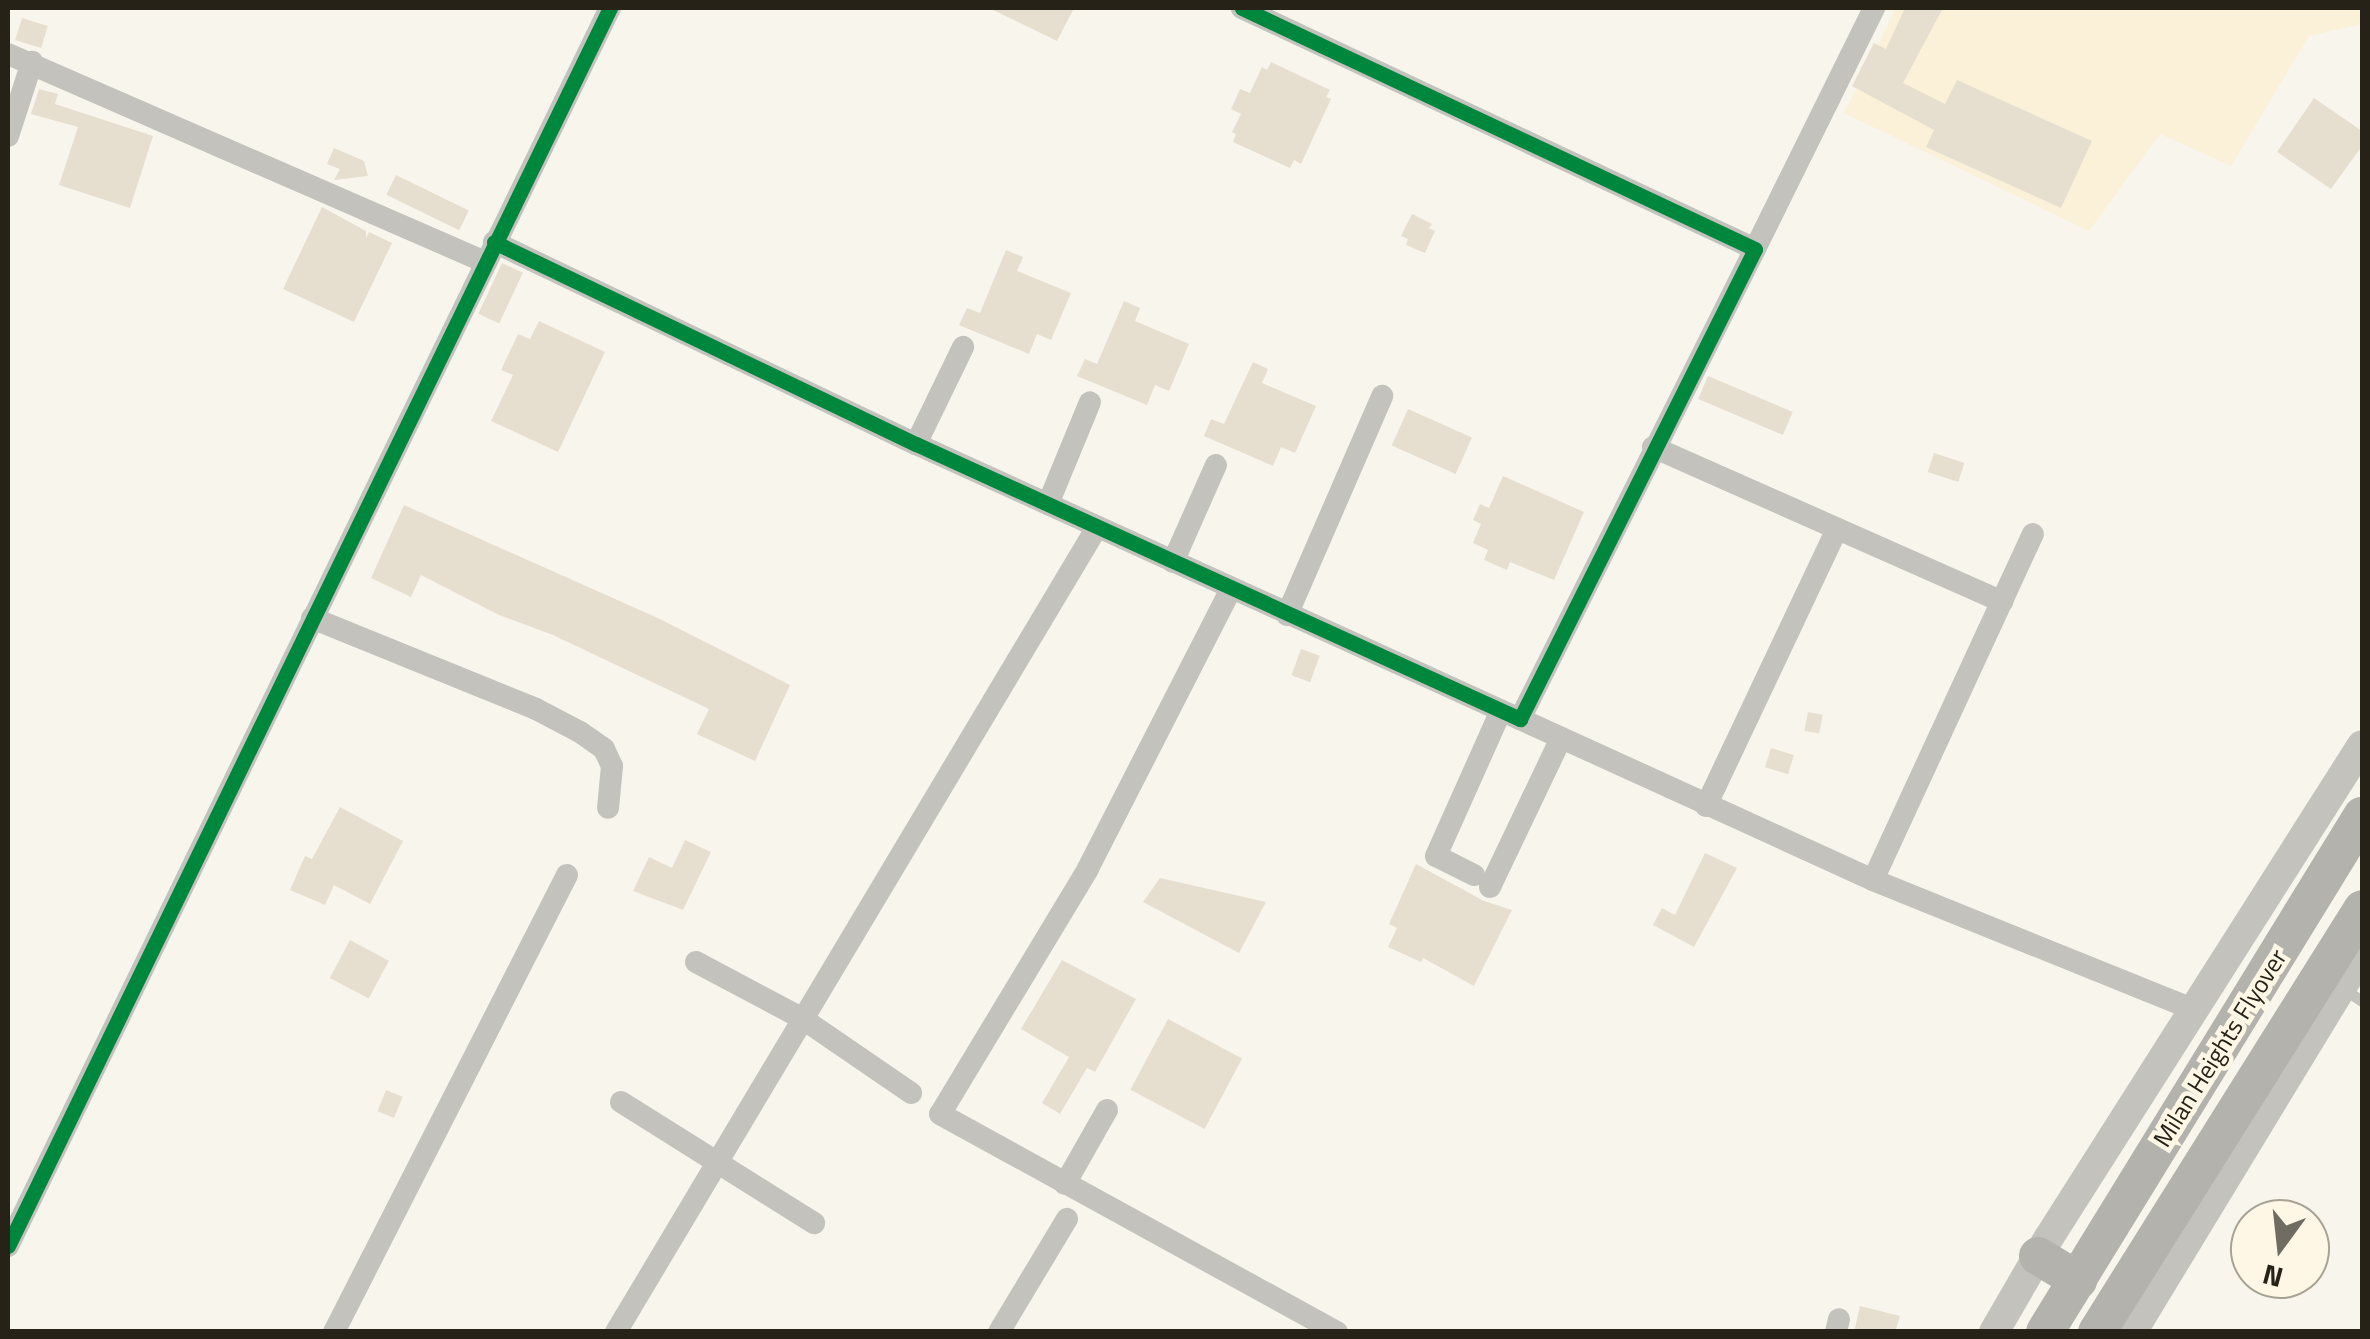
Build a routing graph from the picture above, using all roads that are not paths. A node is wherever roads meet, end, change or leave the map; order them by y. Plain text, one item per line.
1 (610, 8) edge
2 (1242, 8) edge
3 (1874, 8) edge
4 (8, 54) edge
5 (32, 62) junction
6 (8, 136) edge
7 (1755, 249) junction
8 (489, 252) junction
9 (963, 347) dead end
10 (1382, 396) dead end
11 (1090, 402) dead end
12 (916, 444) junction
13 (1653, 447) junction
14 (1216, 464) dead end
15 (1048, 504) junction
16 (1097, 527) junction
17 (1837, 529) junction
18 (2033, 534) dead end
19 (1173, 562) junction
20 (1231, 589) junction
21 (2002, 602) junction
22 (1287, 615) junction
23 (312, 618) junction
24 (1510, 715) junction
25 (1561, 738) junction
26 (2362, 745) edge
27 (1706, 806) junction
28 (608, 808) dead end
29 (2362, 816) edge
30 (567, 874) dead end
31 (1872, 880) junction
32 (2362, 909) edge
33 (2362, 953) edge
34 (696, 962) dead end
35 (2352, 994) edge
36 (2193, 1008) junction
37 (804, 1019) junction
38 (911, 1093) dead end
39 (621, 1102) dead end
40 (1106, 1110) dead end
41 (717, 1163) junction
42 (1065, 1184) junction
43 (1067, 1219) dead end
44 (814, 1223) dead end
45 (8, 1246) edge
46 (2038, 1256) junction
47 (2078, 1280) junction
48 (334, 1332) edge
49 (616, 1332) edge
50 (999, 1332) edge
51 (1337, 1332) edge
52 (1994, 1332) edge
53 (2045, 1332) edge
54 (2097, 1332) edge
55 (2132, 1332) edge

1 - 8 street
2 - 7 street
3 - 7 street
4 - 5 street
5 - 6 street
5 - 8 street
7 - 13 street
8 - 12 street
8 - 23 street
9 - 12 street
10 - 22 street
11 - 15 street
12 - 15 street
13 - 17 street
13 - 24 street
14 - 19 street
15 - 16 street
16 - 19 street
16 - 37 street
17 - 21 street
17 - 27 street
18 - 21 street
19 - 20 street
20 - 22 street
20 - 42 street
21 - 31 street
22 - 24 street
23 - 28 street
23 - 45 street
24 - 25 street
24 - 25 street
25 - 27 street
26 - 36 street
27 - 31 street
29 - 47 highway, Milan Heights Flyover
30 - 48 street
31 - 36 street
32 - 54 highway, Milan Heights Flyover
33 - 35 street
34 - 37 street
35 - 55 street
36 - 46 street
37 - 38 street
37 - 41 street
39 - 41 street
40 - 42 street
41 - 44 street
41 - 49 street
42 - 51 street
43 - 50 street
46 - 47 highway
46 - 52 street
47 - 53 highway, Milan Heights Flyover

